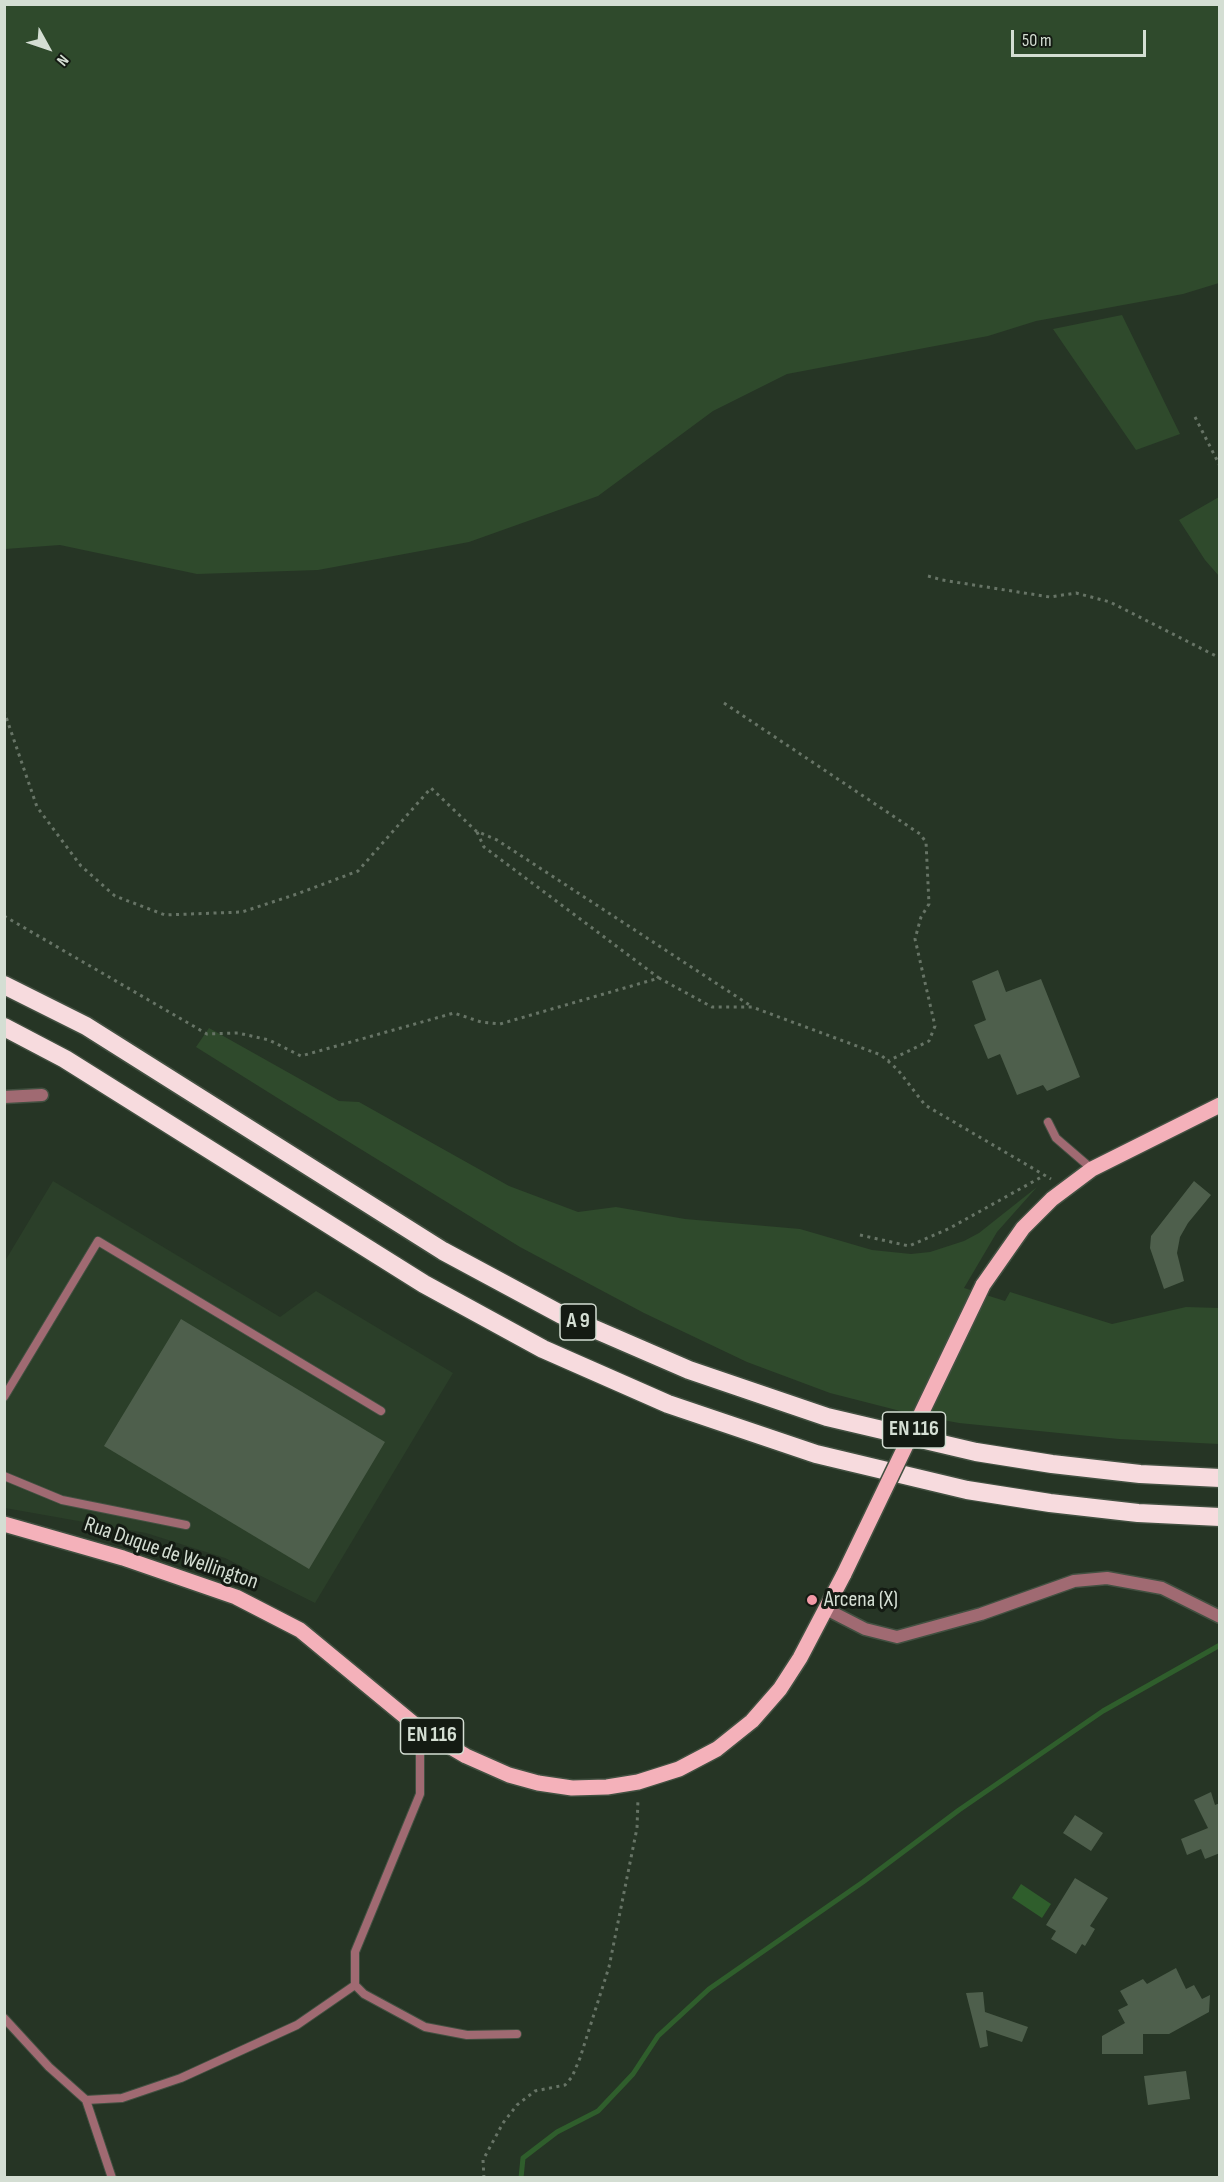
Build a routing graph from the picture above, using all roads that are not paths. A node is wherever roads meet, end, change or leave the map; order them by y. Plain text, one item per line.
1 (4, 985) edge
2 (4, 1027) edge
3 (42, 1095) dead end
4 (4, 1097) edge
5 (1220, 1105) edge
6 (1048, 1122) dead end
7 (1092, 1169) junction
8 (4, 1397) edge
9 (381, 1411) dead end
10 (4, 1476) edge
11 (1220, 1478) edge
12 (1220, 1516) edge
13 (4, 1524) edge
14 (186, 1524) dead end
15 (826, 1609) junction
16 (1220, 1617) edge
17 (420, 1729) junction
18 (355, 1985) junction
19 (4, 2018) edge
20 (517, 2034) dead end
21 (86, 2100) junction
22 (112, 2178) edge

1 - 11 highway, A 9
2 - 12 highway, A 9
3 - 4 street
5 - 7 main road, Rua Duque de Wellington / EN 116
6 - 7 lane
7 - 15 main road, Rua Duque de Wellington / EN 116, bridge
8 - 9 lane
10 - 14 lane
13 - 17 main road, Rua Duque de Wellington / EN 116
15 - 16 street
15 - 17 main road, Rua Duque de Wellington / EN 116
17 - 18 lane
18 - 20 lane
18 - 21 lane
19 - 21 lane
21 - 22 lane

